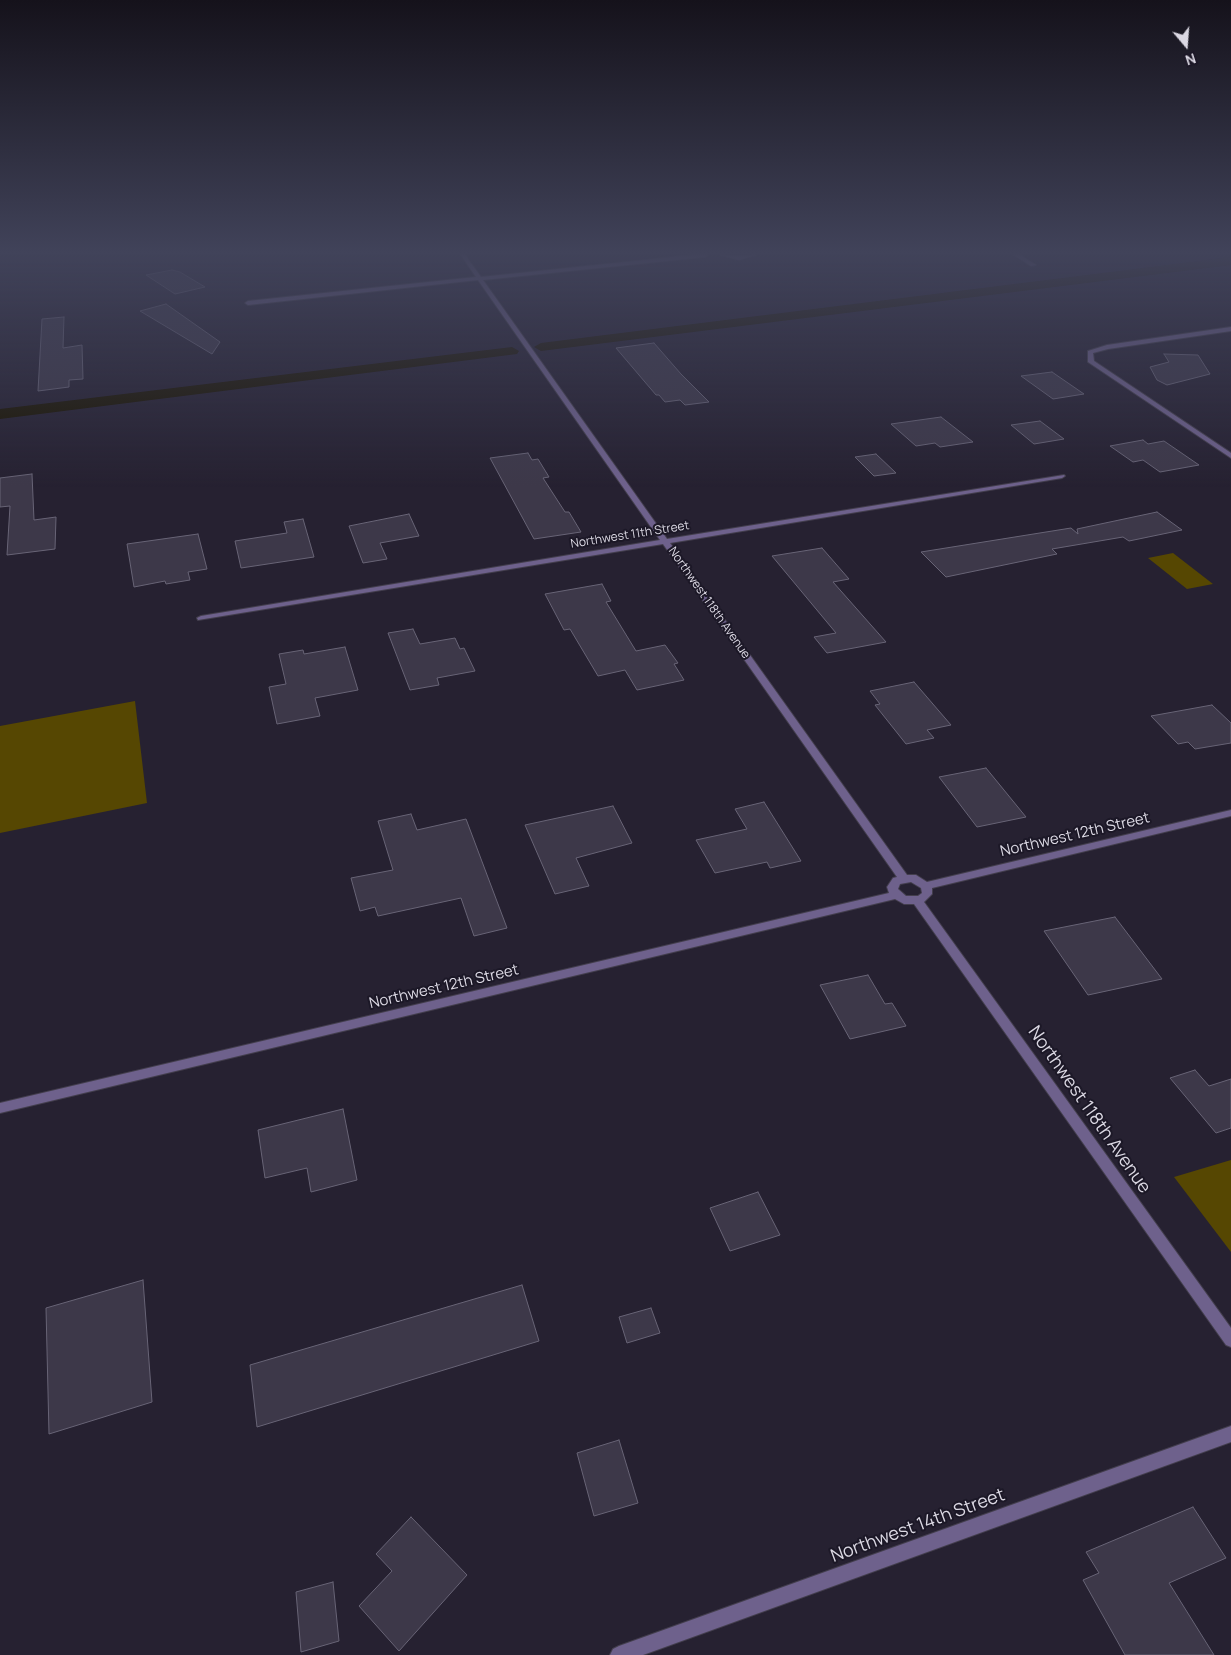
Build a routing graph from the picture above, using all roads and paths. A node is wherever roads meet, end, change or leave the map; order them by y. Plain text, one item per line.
1 (518, 332) edge
2 (1209, 332) edge
3 (1231, 456) edge
4 (1062, 476) dead end
5 (665, 541) junction
6 (201, 618) dead end
7 (1231, 813) edge
8 (903, 878) junction
9 (926, 886) junction
10 (896, 894) junction
11 (918, 901) junction
12 (0, 1108) edge
13 (1231, 1340) edge
14 (1231, 1434) edge
15 (620, 1655) edge

1 - 5 street, Northwest 118th Avenue
2 - 3 street
4 - 5 street, Northwest 11th Street
5 - 6 street, Northwest 11th Street
5 - 8 street, Northwest 118th Avenue
7 - 9 street, Northwest 12th Street
8 - 9 street
8 - 10 street
9 - 11 street
10 - 11 street
10 - 12 street, Northwest 12th Street
11 - 13 street, Northwest 118th Avenue
14 - 15 street, Northwest 14th Street

